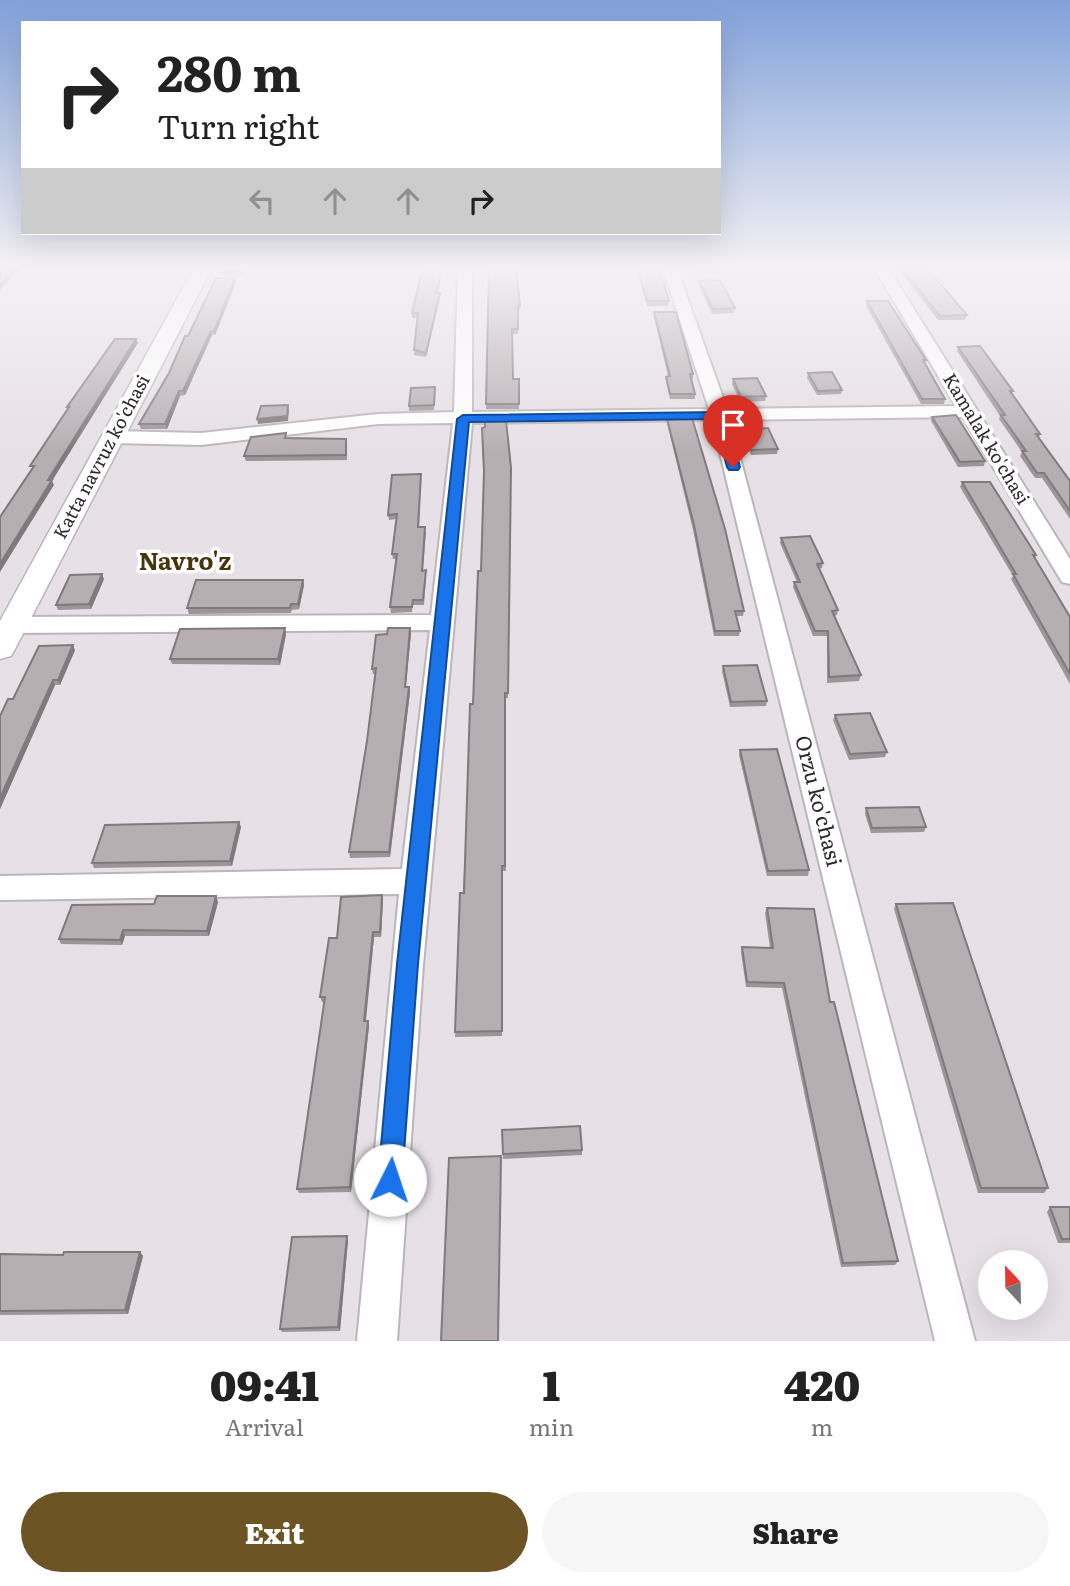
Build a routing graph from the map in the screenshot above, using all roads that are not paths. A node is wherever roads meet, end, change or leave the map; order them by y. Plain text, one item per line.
1 (170, 329) edge
2 (464, 329) edge
3 (690, 329) edge
4 (918, 329) edge
5 (968, 411) junction
6 (720, 415) junction
7 (463, 419) junction
8 (113, 437) junction
9 (1070, 577) edge
10 (442, 622) junction
11 (13, 625) junction
12 (0, 649) edge
13 (416, 881) junction
14 (0, 888) edge
15 (377, 1341) edge
16 (956, 1341) edge

1 - 8 street, Katta navruz ko'chasi
2 - 7 street
3 - 6 street, Orzu ko'chasi
4 - 5 street, Kamalak ko'chasi
5 - 6 street
5 - 9 street, Kamalak ko'chasi
6 - 7 street
6 - 16 street, Orzu ko'chasi
7 - 8 street
7 - 10 street
8 - 11 street, Katta navruz ko'chasi
10 - 11 street
10 - 13 street
11 - 12 street, Katta navruz ko'chasi
13 - 14 street
13 - 15 street

